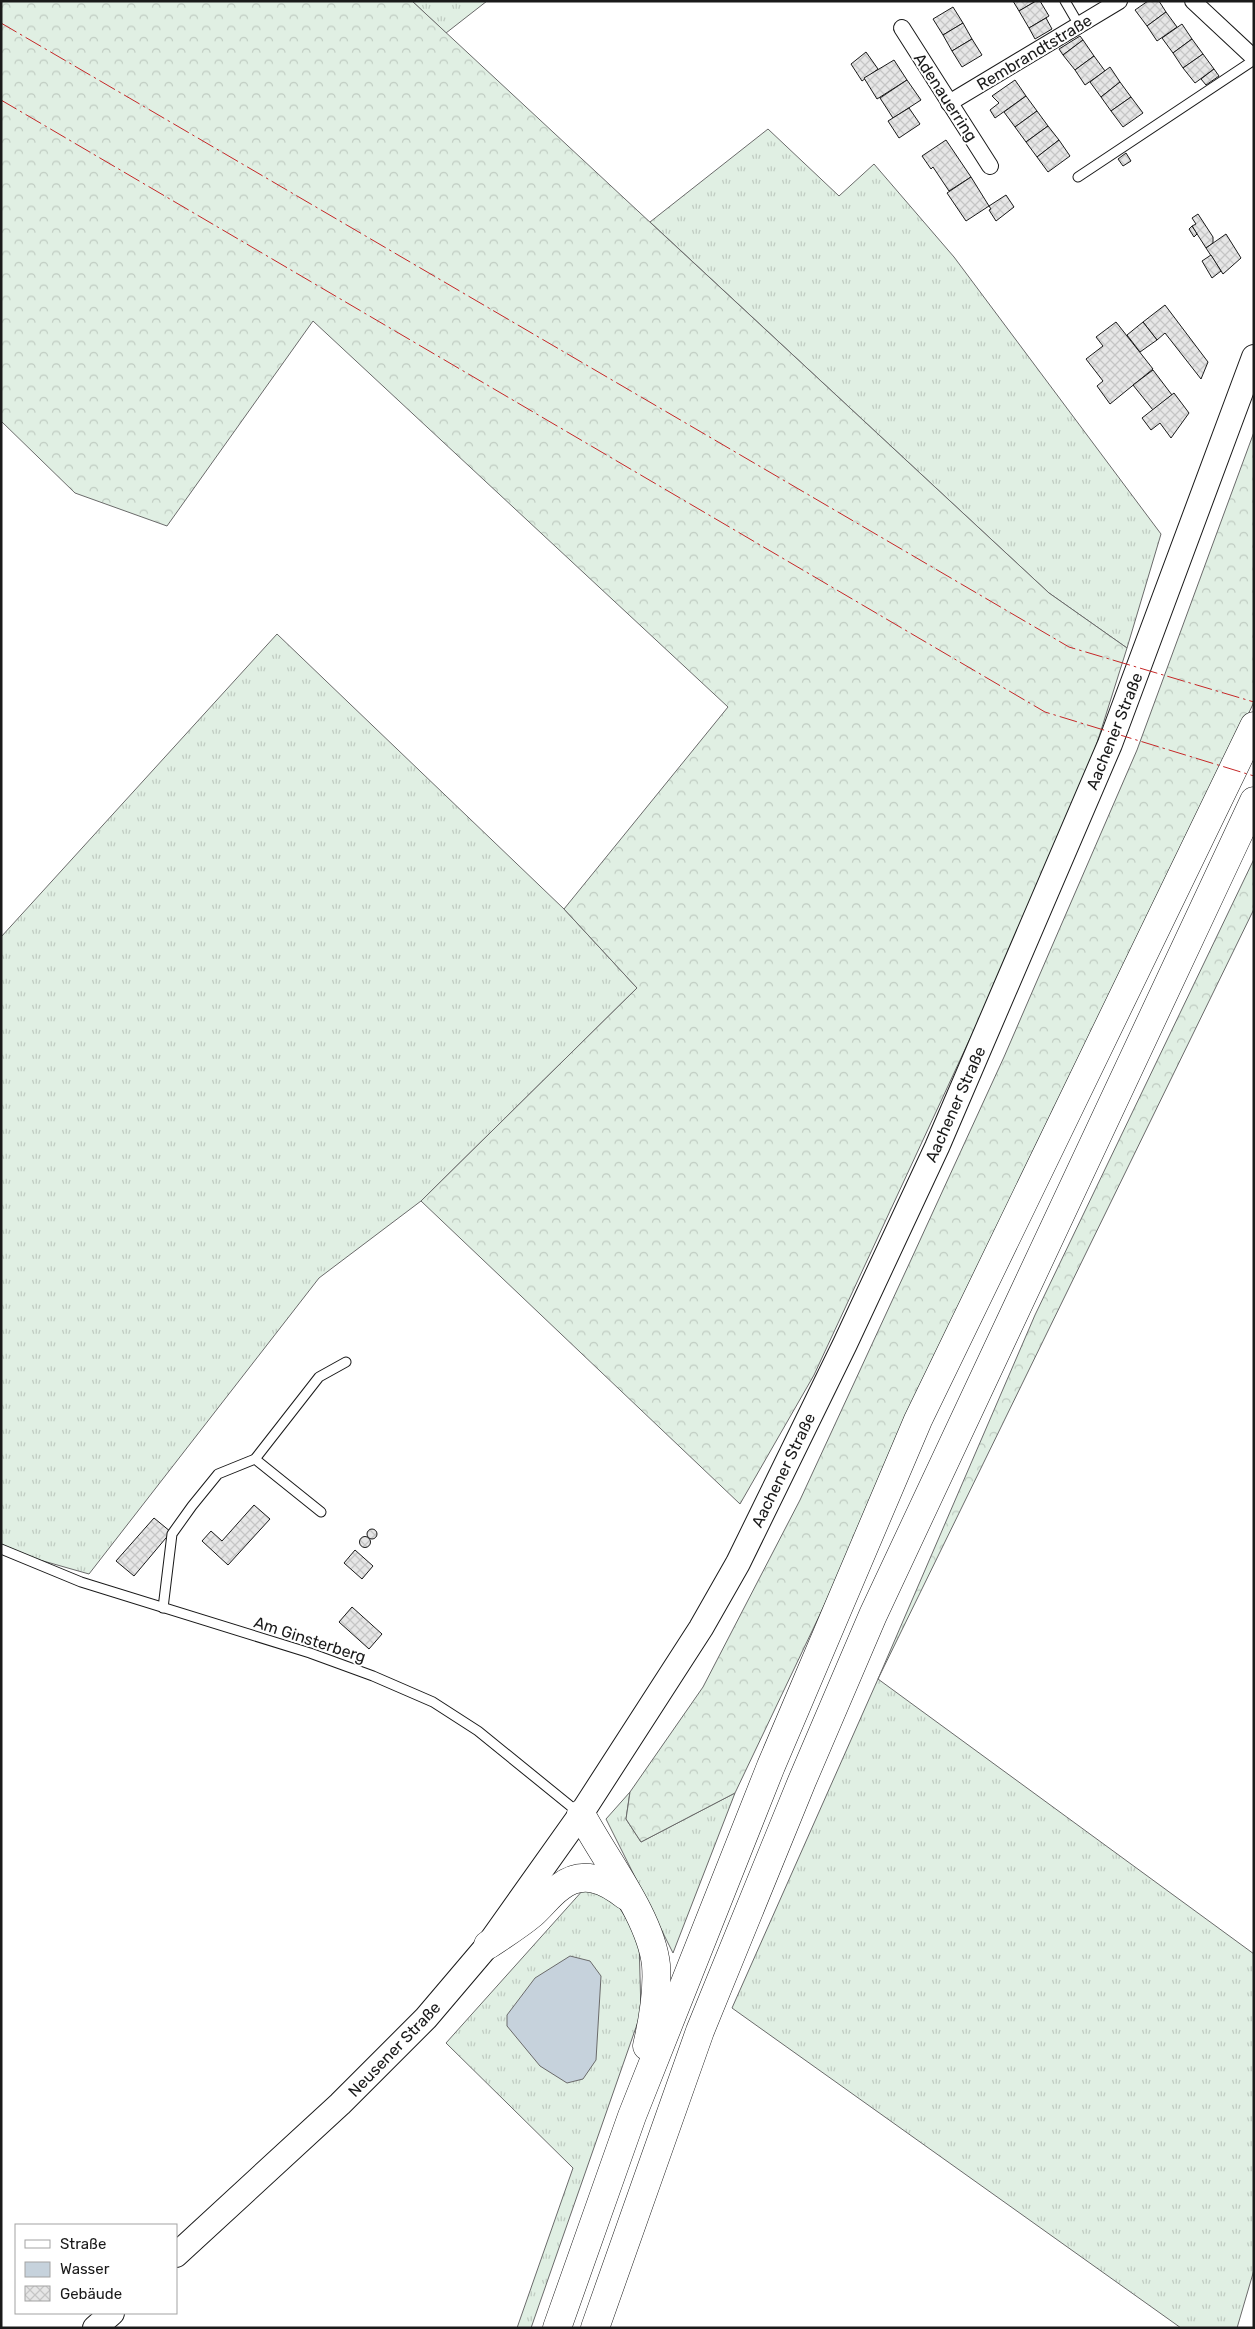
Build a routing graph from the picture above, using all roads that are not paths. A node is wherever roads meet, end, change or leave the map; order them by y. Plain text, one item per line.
1 (1065, 1) edge
2 (1119, 1) edge
3 (1193, 1) edge
4 (1080, 26) junction
5 (902, 28) dead end
6 (1254, 59) edge
7 (949, 103) junction
8 (990, 166) dead end
9 (1078, 177) dead end
10 (1254, 357) edge
11 (1254, 726) edge
12 (1254, 801) edge
13 (346, 1362) dead end
14 (254, 1459) junction
15 (321, 1512) dead end
16 (1, 1549) edge
17 (163, 1608) junction
18 (581, 1814) junction
19 (632, 1900) junction
20 (488, 1945) junction
21 (632, 2116) junction
22 (178, 2253) edge
23 (111, 2314) edge
24 (95, 2328) edge
25 (557, 2328) edge
26 (594, 2328) edge

1 - 4 lane
2 - 4 street, Rembrandtstraße
3 - 6 street
4 - 7 street, Rembrandtstraße
5 - 7 street, Adenauerring
6 - 9 lane
7 - 8 street, Adenauerring
10 - 18 main road, Aachener Straße
11 - 21 highway
12 - 26 highway
13 - 14 lane
14 - 15 lane
14 - 17 lane
16 - 17 lane, Am Ginsterberg
17 - 18 lane, Am Ginsterberg
18 - 19 highway
18 - 20 main road, Neusener Straße
19 - 20 highway
19 - 21 highway
20 - 22 main road, Neusener Straße
21 - 25 highway
23 - 24 main road

